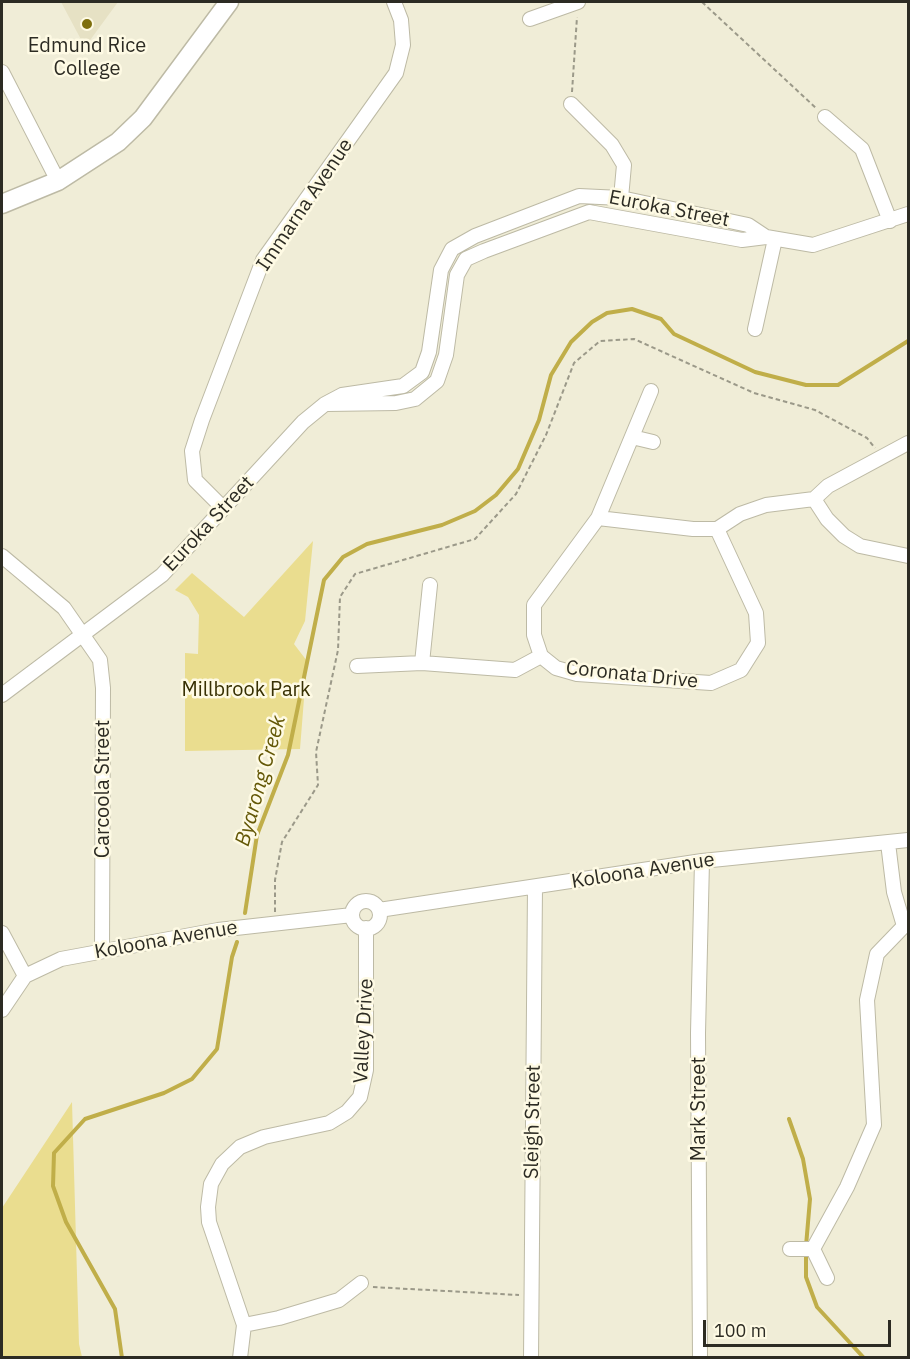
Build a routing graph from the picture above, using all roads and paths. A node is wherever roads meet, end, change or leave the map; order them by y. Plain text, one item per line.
1 (229, 2) edge
2 (394, 2) edge
3 (702, 2) edge
4 (577, 7) edge
5 (530, 19) dead end
6 (2, 72) edge
7 (571, 104) joint
8 (825, 117) joint
9 (58, 181) junction
10 (621, 198) junction
11 (2, 204) edge
12 (909, 214) edge
13 (890, 221) junction
14 (771, 238) junction
15 (755, 329) dead end
16 (651, 391) dead end
17 (325, 404) junction
18 (632, 436) junction
19 (653, 442) dead end
20 (909, 442) edge
21 (873, 445) dead end
22 (813, 499) junction
23 (223, 508) junction
24 (598, 518) junction
25 (717, 529) junction
26 (2, 556) edge
27 (909, 556) edge
28 (430, 585) dead end
29 (84, 634) junction
30 (541, 656) junction
31 (422, 663) junction
32 (357, 666) dead end
33 (2, 694) edge
34 (909, 840) edge
35 (888, 843) junction
36 (702, 861) junction
37 (535, 887) junction
38 (275, 909) dead end
39 (379, 910) junction
40 (352, 915) junction
41 (366, 928) junction
42 (906, 929) edge
43 (2, 933) edge
44 (102, 950) junction
45 (25, 976) junction
46 (2, 1010) edge
47 (790, 1249) dead end
48 (813, 1249) junction
49 (827, 1278) dead end
50 (361, 1283) joint
51 (531, 1296) junction
52 (244, 1325) junction
53 (240, 1358) edge
54 (531, 1358) edge
55 (700, 1358) edge

1 - 9 main road
2 - 23 street, Immarna Avenue
3 - 8 path
4 - 5 street
4 - 7 path
6 - 9 street
7 - 10 street
8 - 13 street
9 - 11 main road
10 - 14 street, Euroka Street
10 - 17 street, Euroka Street
12 - 13 street, Euroka Street
13 - 14 street, Euroka Street
14 - 15 street
14 - 17 street, Euroka Street
16 - 18 street, Coronata Drive
17 - 23 street, Euroka Street
18 - 19 street
18 - 24 street, Coronata Drive
20 - 22 street
21 - 38 path
22 - 25 street
22 - 27 street
23 - 29 street, Euroka Street
24 - 25 street
24 - 30 street, Coronata Drive
25 - 30 street, Coronata Drive
26 - 29 street, Carcoola Street
28 - 31 street
29 - 33 street, Euroka Street
29 - 44 street, Carcoola Street
30 - 31 street
31 - 32 street
34 - 35 street, Koloona Avenue
35 - 36 street, Koloona Avenue
35 - 42 street
36 - 37 street, Koloona Avenue
36 - 55 street, Mark Street
37 - 39 street, Koloona Avenue
37 - 51 street, Sleigh Street
39 - 40 street
39 - 41 street
40 - 41 street
40 - 44 street, Koloona Avenue
41 - 52 street, Valley Drive
42 - 48 street
43 - 45 street
44 - 45 street, Koloona Avenue
45 - 46 street
47 - 48 street
48 - 49 street
50 - 51 path
50 - 52 street
51 - 54 street, Sleigh Street
52 - 53 street, Valley Drive

